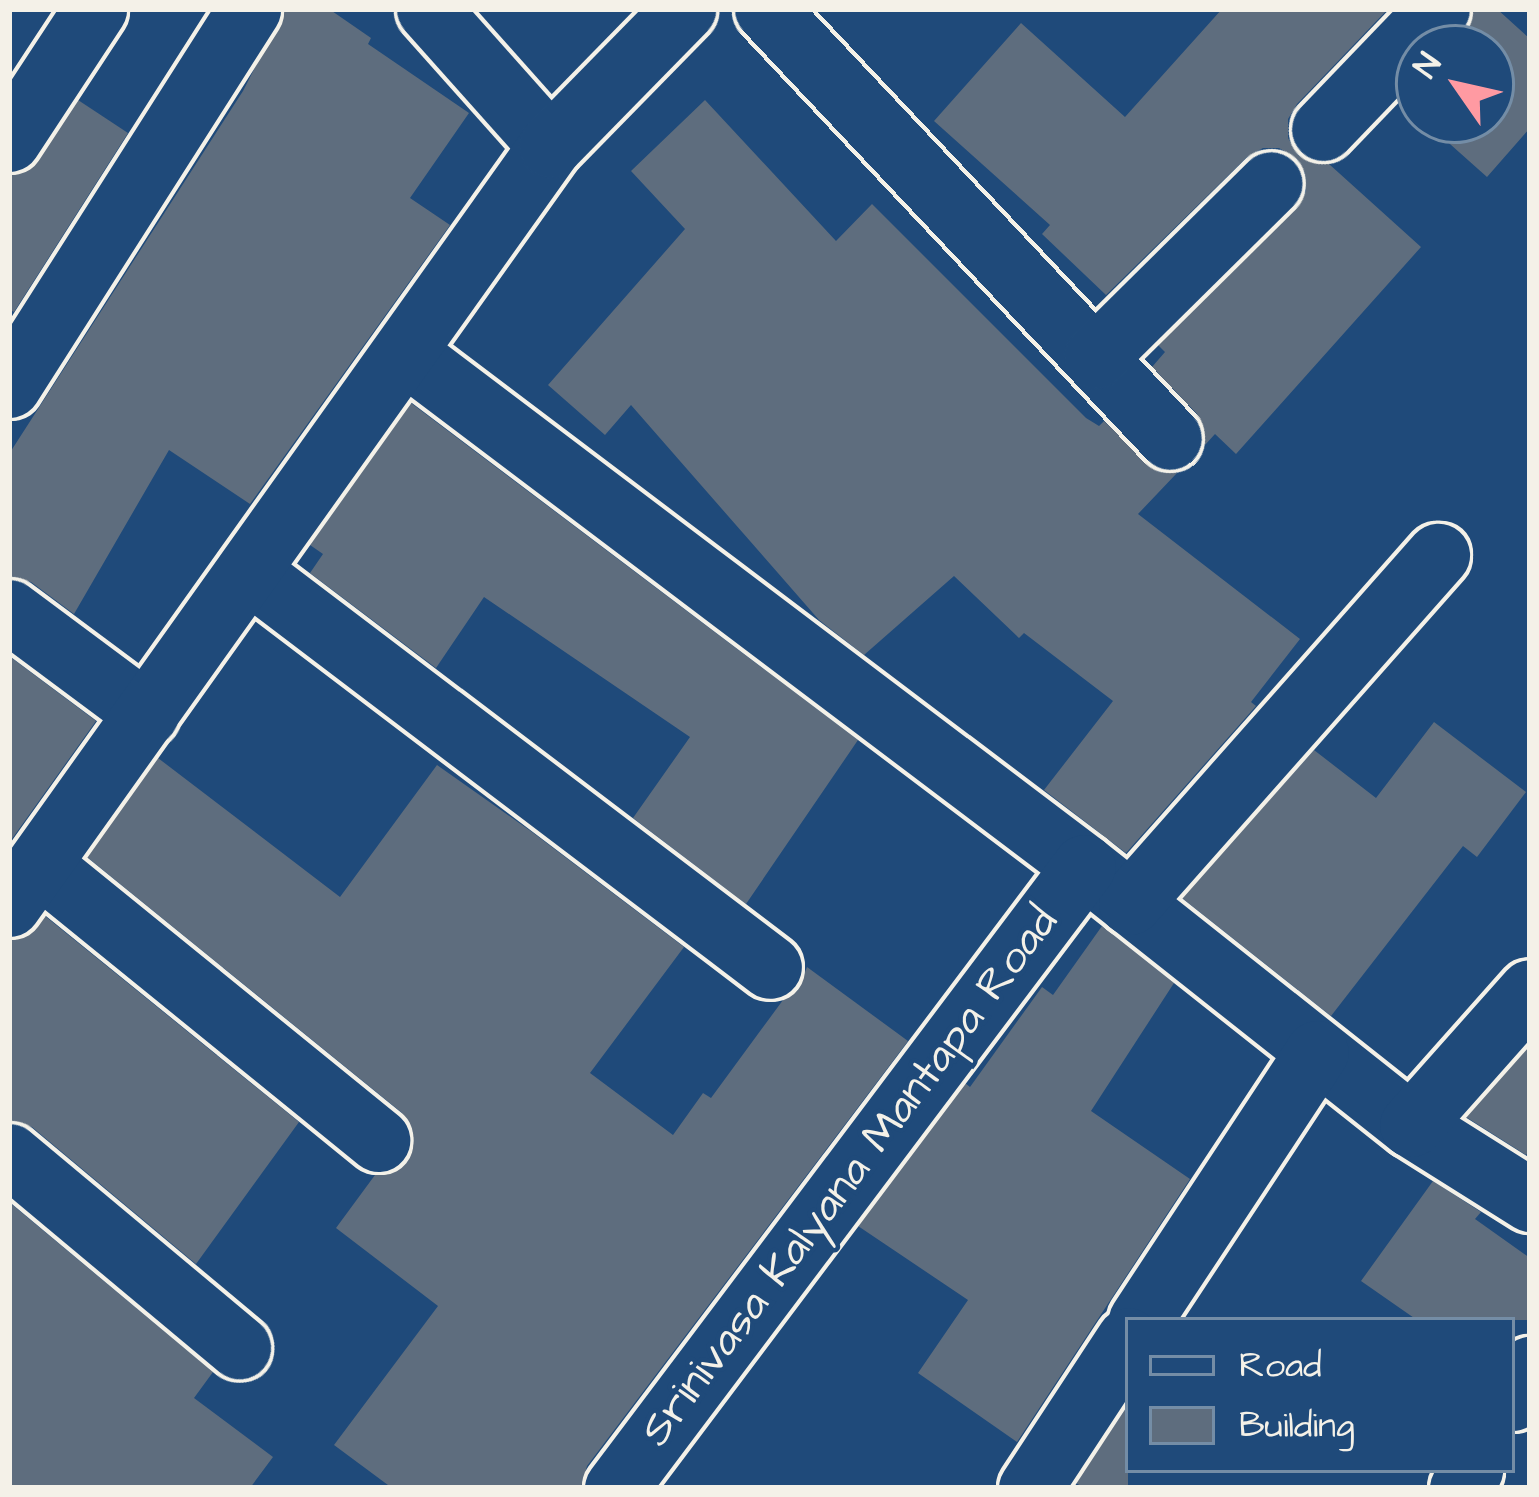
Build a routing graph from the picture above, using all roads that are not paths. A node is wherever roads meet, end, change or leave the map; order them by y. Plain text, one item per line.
1 (95, 9) edge
2 (249, 9) edge
3 (428, 9) edge
4 (684, 9) edge
5 (766, 9) edge
6 (1438, 9) edge
7 (1323, 128) dead end
8 (9, 140) edge
9 (550, 146) junction
10 (1271, 184) dead end
11 (404, 352) junction
12 (1095, 357) junction
13 (9, 386) edge
14 (1170, 438) dead end
15 (1438, 555) dead end
16 (248, 572) junction
17 (9, 611) edge
18 (147, 714) junction
19 (25, 885) edge
20 (1107, 885) junction
21 (770, 967) dead end
22 (1530, 991) edge
23 (1317, 1052) junction
24 (1411, 1125) junction
25 (378, 1140) dead end
26 (9, 1156) edge
27 (1530, 1200) edge
28 (1143, 1317) edge
29 (1125, 1344) edge
30 (239, 1347) dead end
31 (616, 1488) edge
32 (1030, 1488) edge

1 - 8 street
2 - 13 street
3 - 9 street
4 - 9 street
5 - 12 street
6 - 7 street
9 - 11 street
10 - 12 street
11 - 16 street
11 - 20 street
12 - 14 street
15 - 20 street, Srinivasa Kalyana Mantapa Road
16 - 18 street
16 - 21 street
17 - 18 street
18 - 19 street
19 - 25 street
20 - 23 street
20 - 31 street, Srinivasa Kalyana Mantapa Road
22 - 24 street
23 - 24 street
23 - 28 street
24 - 27 street
26 - 30 street
29 - 32 street

